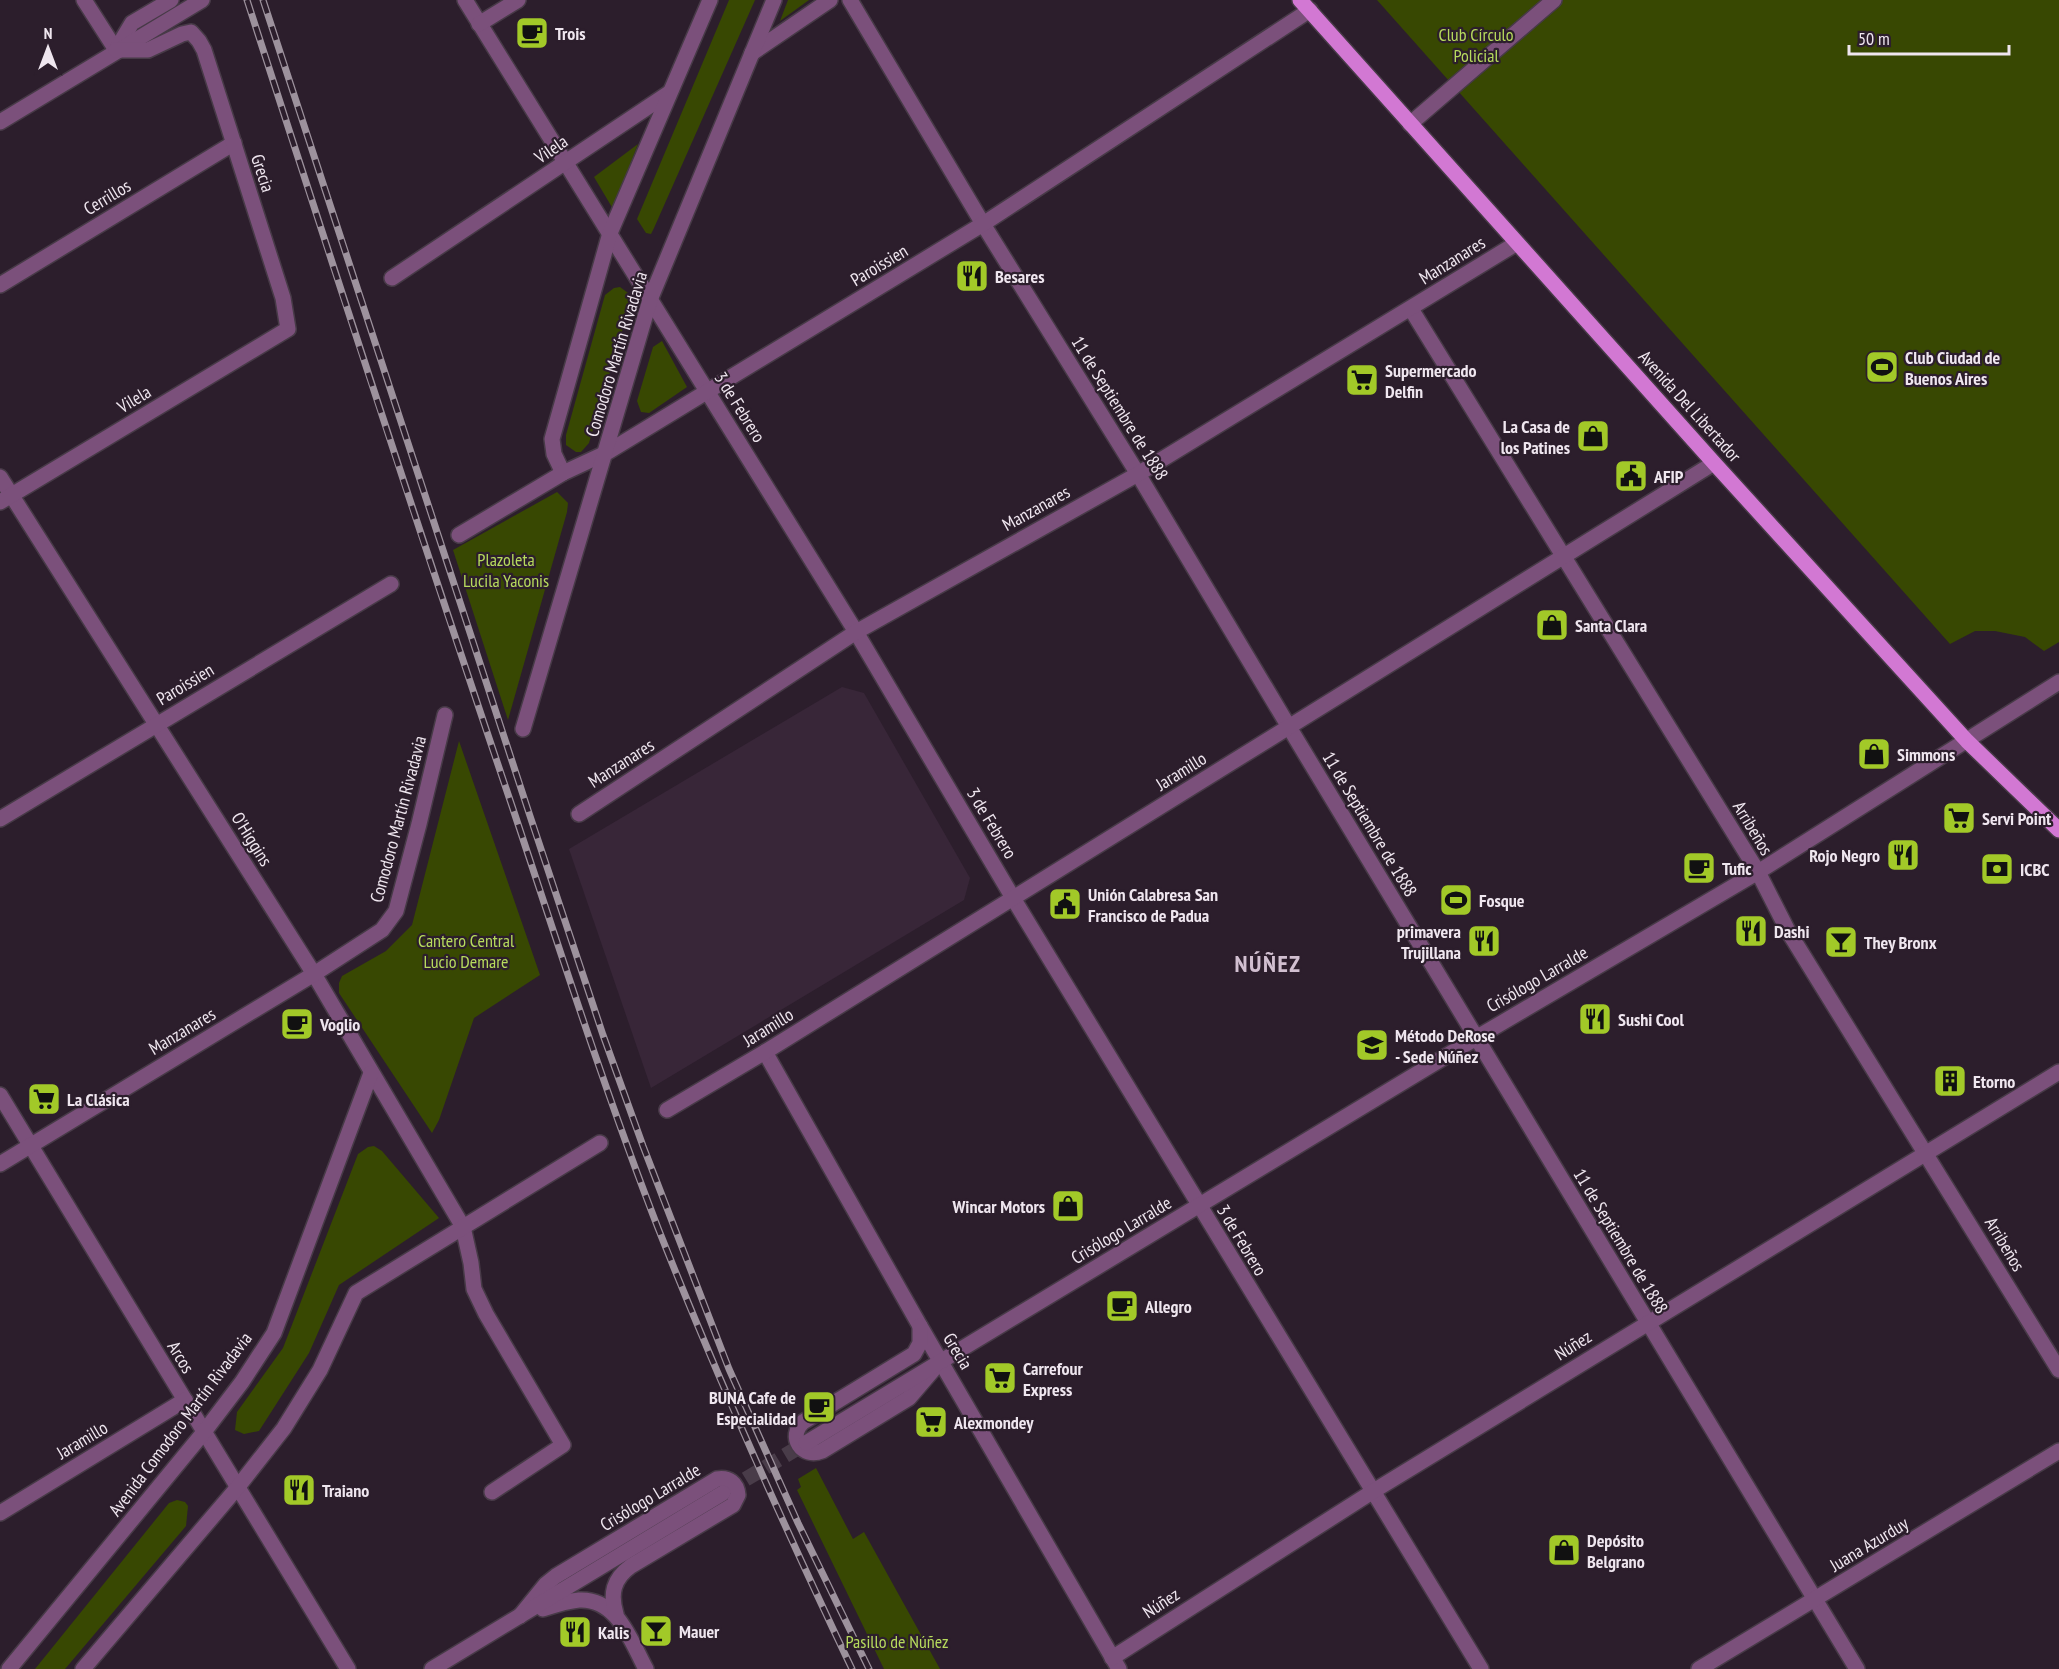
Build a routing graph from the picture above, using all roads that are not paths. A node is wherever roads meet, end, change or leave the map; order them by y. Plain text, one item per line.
1 (84, 0) edge
2 (171, 0) edge
3 (202, 0) edge
4 (465, 0) edge
5 (518, 0) edge
6 (710, 0) edge
7 (774, 0) edge
8 (830, 0) edge
9 (850, 0) edge
10 (1554, 0) edge
11 (1305, 5) edge
12 (479, 24) junction
13 (116, 50) junction
14 (752, 53) junction
15 (670, 93) junction
16 (0, 122) edge
17 (1410, 124) junction
18 (234, 143) junction
19 (565, 164) junction
20 (983, 224) junction
21 (610, 233) junction
22 (1517, 243) junction
23 (392, 278) dead end
24 (0, 285) edge
25 (650, 300) junction
26 (1411, 309) junction
27 (288, 329) joint
28 (708, 392) junction
29 (606, 453) junction
30 (1714, 463) junction
31 (563, 473) junction
32 (1138, 474) junction
33 (0, 477) edge
34 (6, 498) edge
35 (459, 535) dead end
36 (1564, 556) junction
37 (390, 584) dead end
38 (856, 632) junction
39 (2059, 682) edge
40 (445, 715) dead end
41 (157, 724) junction
42 (1289, 727) junction
43 (523, 729) dead end
44 (1967, 741) junction
45 (579, 814) dead end
46 (0, 819) edge
47 (2059, 830) edge
48 (1758, 872) junction
49 (1013, 898) junction
50 (382, 930) joint
51 (314, 975) junction
52 (1476, 1038) junction
53 (765, 1052) junction
54 (2059, 1072) edge
55 (371, 1073) junction
56 (0, 1095) edge
57 (667, 1110) dead end
58 (600, 1143) dead end
59 (31, 1145) junction
60 (1927, 1153) junction
61 (0, 1164) edge
62 (1199, 1205) junction
63 (463, 1227) junction
64 (1647, 1322) junction
65 (920, 1326) junction
66 (941, 1361) junction
67 (2059, 1370) edge
68 (185, 1400) junction
69 (204, 1432) junction
70 (806, 1443) tunnel mouth
71 (2059, 1451) edge
72 (237, 1488) junction
73 (492, 1492) dead end
74 (1372, 1492) junction
75 (723, 1493) tunnel mouth
76 (0, 1513) edge
77 (1815, 1600) junction
78 (616, 1614) junction
79 (520, 1616) junction
80 (1115, 1663) edge
81 (9, 1669) edge
82 (83, 1669) edge
83 (348, 1669) edge
84 (432, 1669) edge
85 (646, 1669) edge
86 (1481, 1669) edge
87 (1699, 1669) edge
88 (1857, 1669) edge

1 - 13 street
2 - 13 street
3 - 13 street
4 - 12 street, 3 de Febrero
5 - 12 street
6 - 15 street, Comodoro Martín Rivadavia
7 - 14 street, Comodoro Martín Rivadavia
8 - 14 street
9 - 20 street, 11 de Septiembre de 1888
10 - 17 street
11 - 17 main road, Avenida Del Libertador
11 - 20 street, Paroissien
12 - 19 street, 3 de Febrero
13 - 16 street
13 - 18 street, Grecia
14 - 25 street, Comodoro Martín Rivadavia
15 - 19 street, Vilela
15 - 21 street, Comodoro Martín Rivadavia
17 - 22 main road, Avenida Del Libertador
18 - 24 street, Cerrillos
18 - 27 street, Grecia
19 - 21 street, 3 de Febrero
19 - 23 street, Vilela
20 - 28 street, Paroissien
20 - 32 street, 11 de Septiembre de 1888
21 - 25 street, 3 de Febrero
21 - 31 street, Comodoro Martín Rivadavia
22 - 26 street, Manzanares
22 - 30 main road, Avenida Del Libertador
25 - 28 street, 3 de Febrero
25 - 29 street, Comodoro Martín Rivadavia
26 - 32 street, Manzanares
26 - 36 street, Arribeños
27 - 34 street, Vilela
28 - 29 street, Paroissien
28 - 38 street, 3 de Febrero
29 - 31 street, Paroissien
29 - 43 street, Comodoro Martín Rivadavia
30 - 36 street, Jaramillo
30 - 44 main road, Avenida Del Libertador
31 - 35 street, Paroissien
32 - 38 street, Manzanares
32 - 42 street, 11 de Septiembre de 1888
33 - 34 street, O'Higgins
34 - 41 street, O'Higgins
36 - 42 street, Jaramillo
36 - 48 street, Arribeños
37 - 41 street, Paroissien
38 - 45 street, Manzanares
38 - 49 street, 3 de Febrero
39 - 44 street, Crisólogo Larralde
40 - 50 street, Comodoro Martín Rivadavia
41 - 46 street, Paroissien
41 - 51 street, O'Higgins
42 - 49 street, Jaramillo
42 - 52 street, 11 de Septiembre de 1888
44 - 47 main road, Avenida Del Libertador
44 - 48 street, Crisólogo Larralde
48 - 52 street, Crisólogo Larralde
48 - 60 street, Arribeños
49 - 53 street, Jaramillo
49 - 62 street, 3 de Febrero
50 - 51 street, Manzanares
51 - 55 street, O'Higgins
51 - 59 street, Manzanares
52 - 62 street, Crisólogo Larralde
52 - 64 street, 11 de Septiembre de 1888
53 - 57 street, Jaramillo
53 - 65 street, Grecia
54 - 60 street, Núñez
55 - 63 street, O'Higgins
55 - 69 street, Avenida Comodoro Martín Rivadavia
56 - 59 street, Arcos
58 - 63 street
59 - 61 street, Manzanares
59 - 68 street, Arcos
60 - 64 street, Núñez
60 - 67 street, Arribeños
62 - 66 street, Crisólogo Larralde
62 - 74 street, 3 de Febrero
63 - 72 street
63 - 73 street, O'Higgins
64 - 74 street, Núñez
64 - 77 street, 11 de Septiembre de 1888
65 - 66 street, Grecia
65 - 66 street, Crisólogo Larralde
66 - 70 street, Crisólogo Larralde
66 - 80 street, Grecia
68 - 69 street, Arcos
68 - 76 street, Jaramillo
69 - 72 street, Arcos
69 - 81 street, Avenida Comodoro Martín Rivadavia
71 - 77 street, Juana Azurduy
72 - 82 street
72 - 83 street, Arcos
74 - 80 street, Núñez
74 - 86 street, 3 de Febrero
75 - 79 street, Crisólogo Larralde
77 - 87 street, Juana Azurduy
77 - 88 street, 11 de Septiembre de 1888
78 - 79 street
78 - 79 street, Crisólogo Larralde
78 - 85 street
79 - 84 street, Crisólogo Larralde

